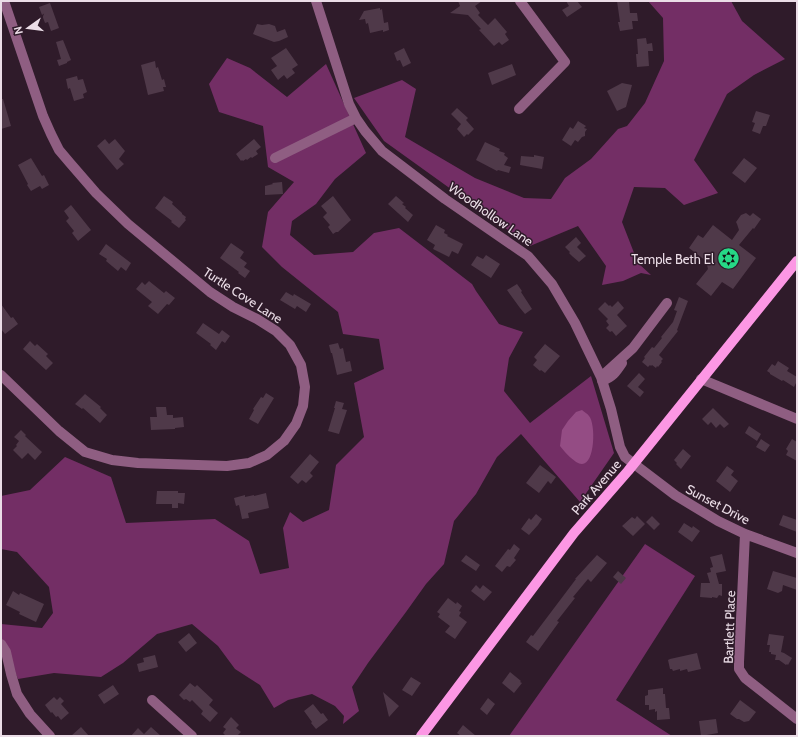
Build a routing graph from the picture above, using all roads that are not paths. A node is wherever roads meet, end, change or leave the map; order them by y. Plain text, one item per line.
1 (4, 1) edge
2 (316, 1) edge
3 (520, 1) edge
4 (519, 109) dead end
5 (356, 118) junction
6 (275, 158) dead end
7 (797, 260) edge
8 (668, 303) dead end
9 (1, 374) edge
10 (602, 379) junction
11 (701, 379) junction
12 (797, 419) edge
13 (633, 464) junction
14 (745, 534) junction
15 (797, 554) edge
16 (1, 644) edge
17 (152, 700) dead end
18 (797, 719) edge
19 (188, 735) edge
20 (50, 736) edge
21 (422, 736) edge

1 - 9 street, Turtle Cove Lane
2 - 5 street, Woodhollow Lane
3 - 4 street
5 - 6 street
5 - 10 street, Woodhollow Lane
7 - 11 main road, Park Avenue
8 - 10 street
10 - 13 street, Woodhollow Lane
11 - 12 street
11 - 13 main road, Park Avenue
13 - 14 street, Sunset Drive
13 - 21 main road, Park Avenue
14 - 15 street, Sunset Drive
14 - 18 street, Bartlett Place
16 - 20 street
17 - 19 street

